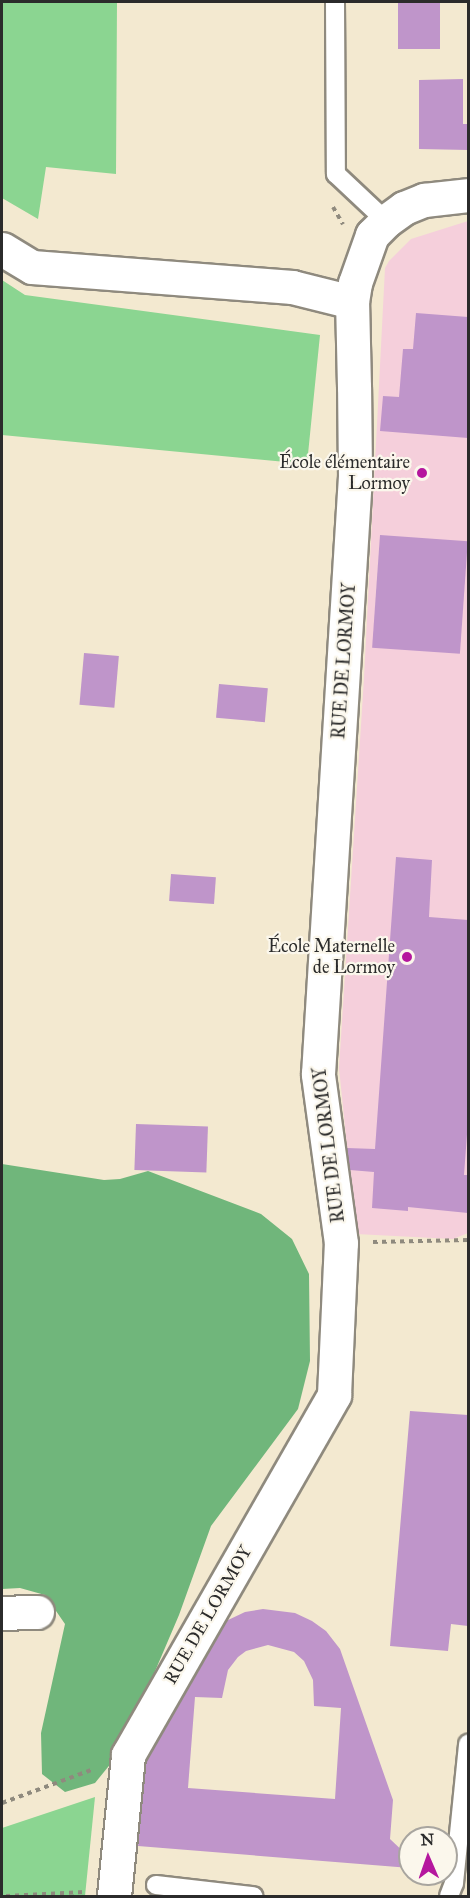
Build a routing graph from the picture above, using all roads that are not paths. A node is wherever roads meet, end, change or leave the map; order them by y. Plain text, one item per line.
1 (335, 2) edge
2 (468, 195) edge
3 (386, 221) junction
4 (2, 249) edge
5 (352, 302) junction
6 (37, 1612) dead end
7 (2, 1613) edge
8 (468, 1744) edge
9 (156, 1885) dead end
10 (115, 1893) edge
11 (253, 1896) edge
12 (449, 1896) edge

1 - 3 lane
2 - 3 street, RUE DE LORMOY
3 - 5 street, RUE DE LORMOY
4 - 5 street
5 - 10 street, RUE DE LORMOY
6 - 7 street
8 - 12 lane
9 - 11 lane

